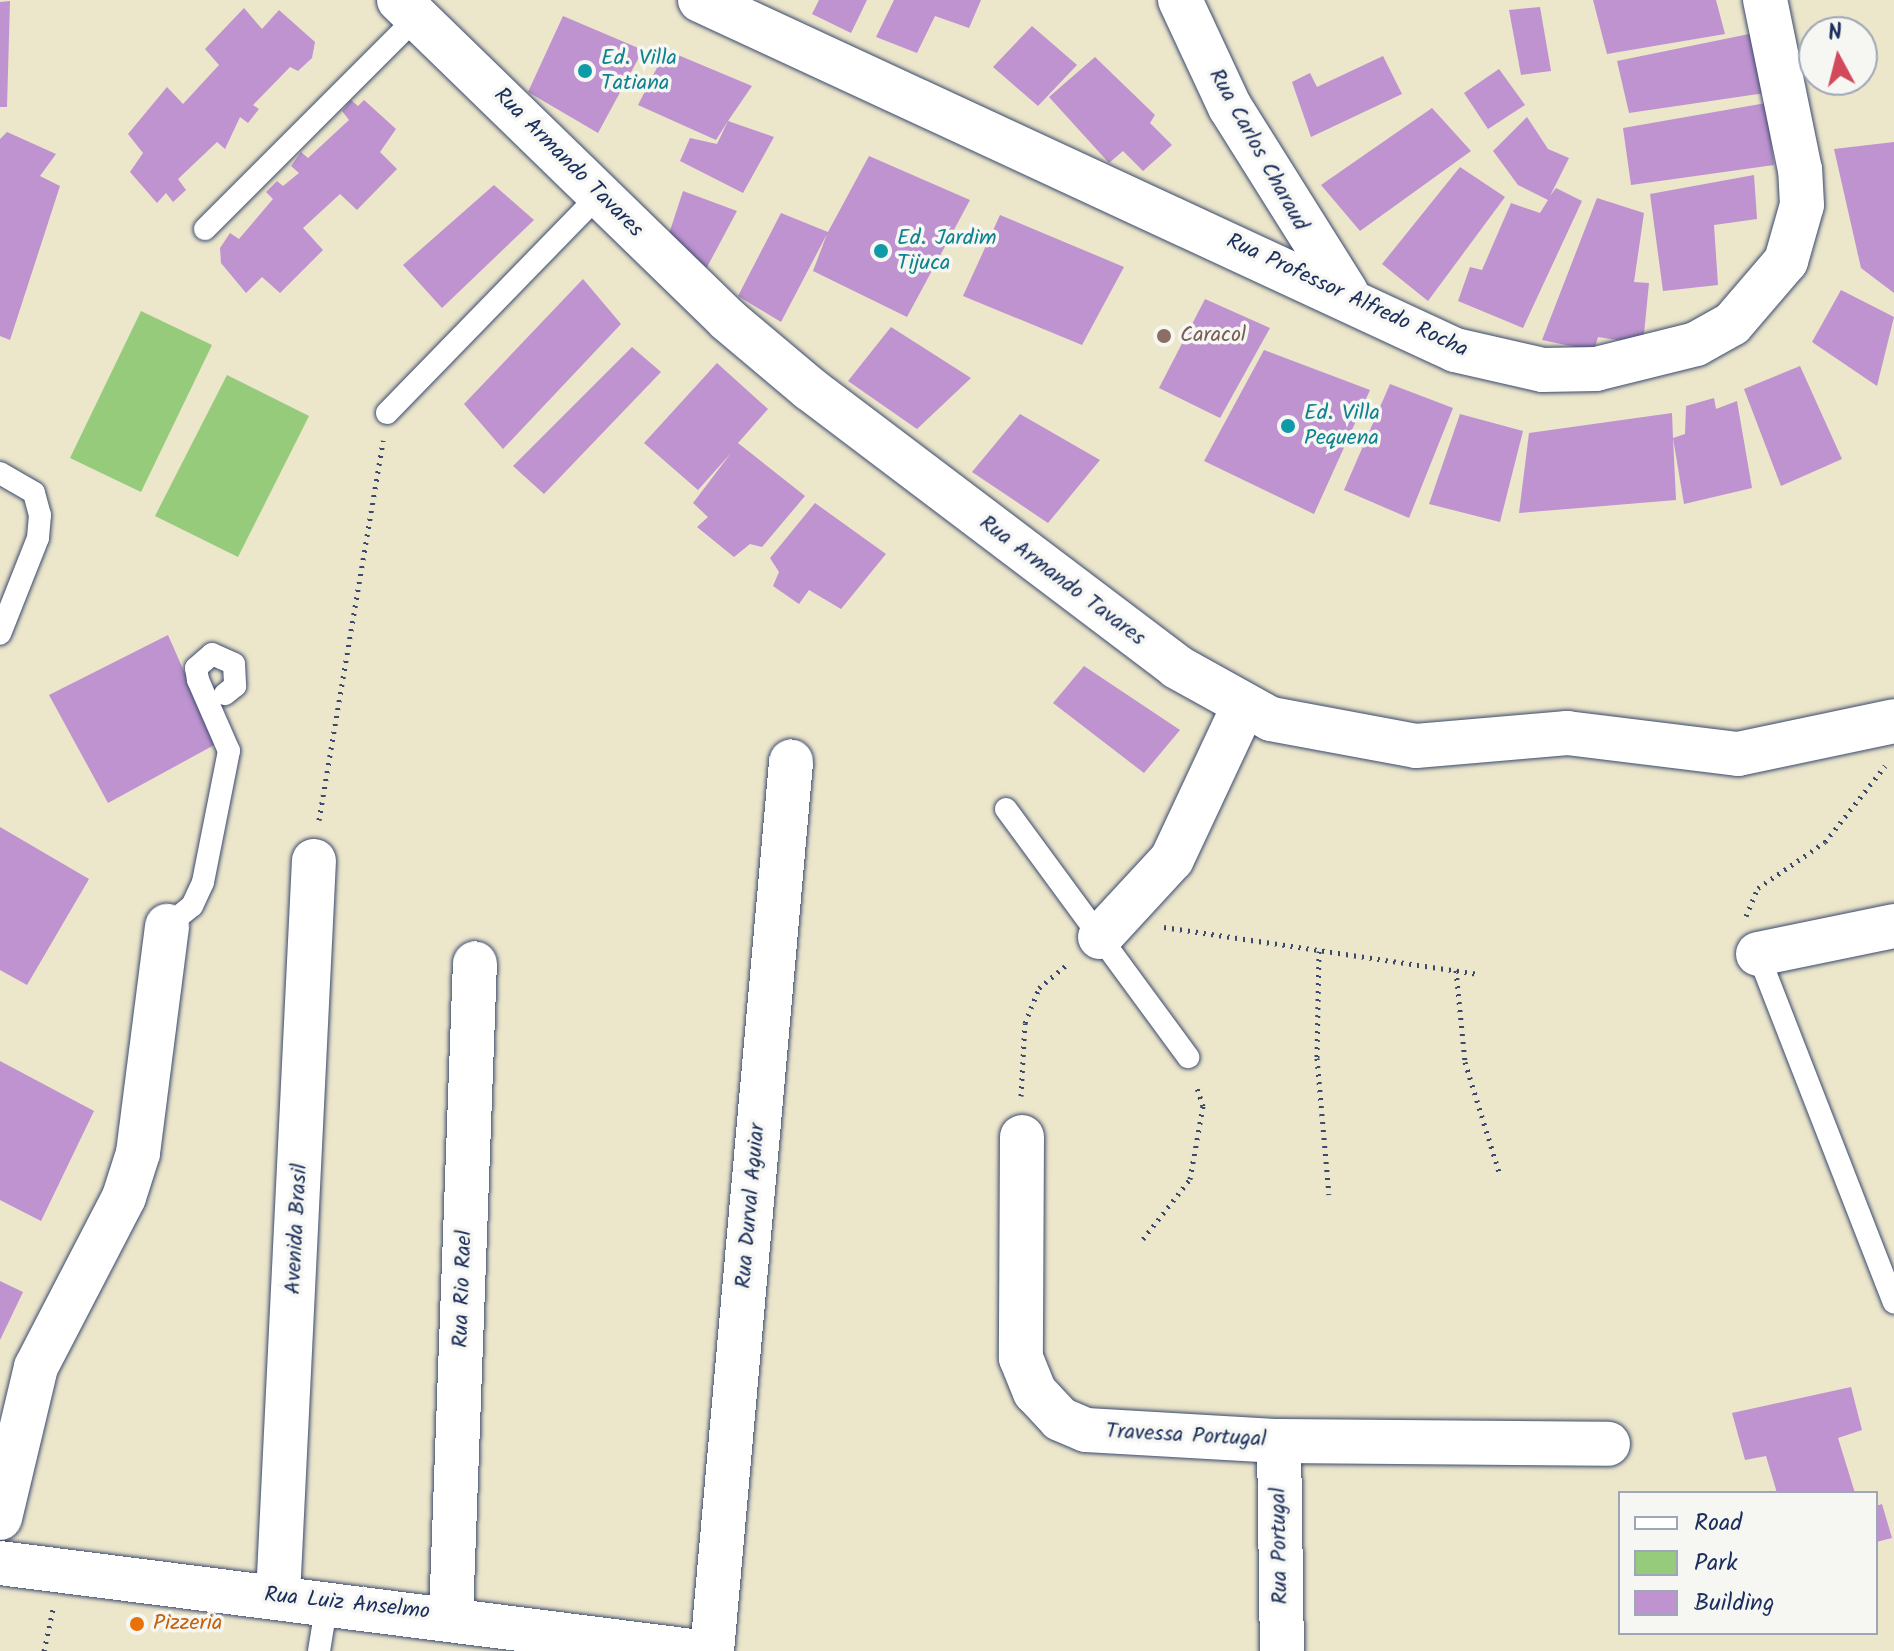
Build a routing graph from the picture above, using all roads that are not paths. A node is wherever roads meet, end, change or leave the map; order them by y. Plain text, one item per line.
1 (700, 0) edge
2 (1180, 0) edge
3 (1765, 0) edge
4 (408, 8) edge
5 (599, 195) junction
6 (205, 229) dead end
7 (1347, 294) junction
8 (387, 413) road end
9 (0, 473) edge
10 (0, 634) edge
11 (225, 694) dead end
12 (1244, 705) junction
13 (1894, 721) edge
14 (791, 762) dead end
15 (1006, 809) dead end
16 (314, 861) road end
17 (167, 926) joint
18 (1894, 926) edge
19 (1110, 927) junction
20 (1758, 954) joint
21 (475, 963) dead end
22 (1188, 1057) road end
23 (1022, 1137) road end
24 (1894, 1302) edge
25 (1279, 1441) junction
26 (1608, 1444) dead end
27 (0, 1518) edge
28 (0, 1563) edge
29 (278, 1596) junction
30 (327, 1602) junction
31 (451, 1616) junction
32 (319, 1651) edge
33 (692, 1651) edge
34 (712, 1651) edge
35 (1282, 1651) edge

1 - 7 street, Rua Professor Alfredo Rocha
2 - 7 street, Rua Carlos Charaud
3 - 7 street, Rua Professor Alfredo Rocha
4 - 5 street, Rua Armando Tavares
4 - 6 lane
5 - 8 lane
5 - 12 street, Rua Armando Tavares
9 - 10 lane
11 - 17 lane
12 - 13 street, Rua Armando Tavares
12 - 19 street
14 - 34 street, Rua Durval Aguiar
15 - 19 lane
16 - 29 street, Avenida Brasil
17 - 27 street
18 - 20 street
19 - 22 lane
20 - 24 lane
21 - 31 street, Rua Rio Rael
23 - 25 street, Travessa Portugal
25 - 26 street, Travessa Portugal
25 - 35 street, Rua Portugal
28 - 29 street, Rua Luiz Anselmo
29 - 30 street, Rua Luiz Anselmo
30 - 31 street, Rua Luiz Anselmo
30 - 32 lane
31 - 33 street, Rua Luiz Anselmo

